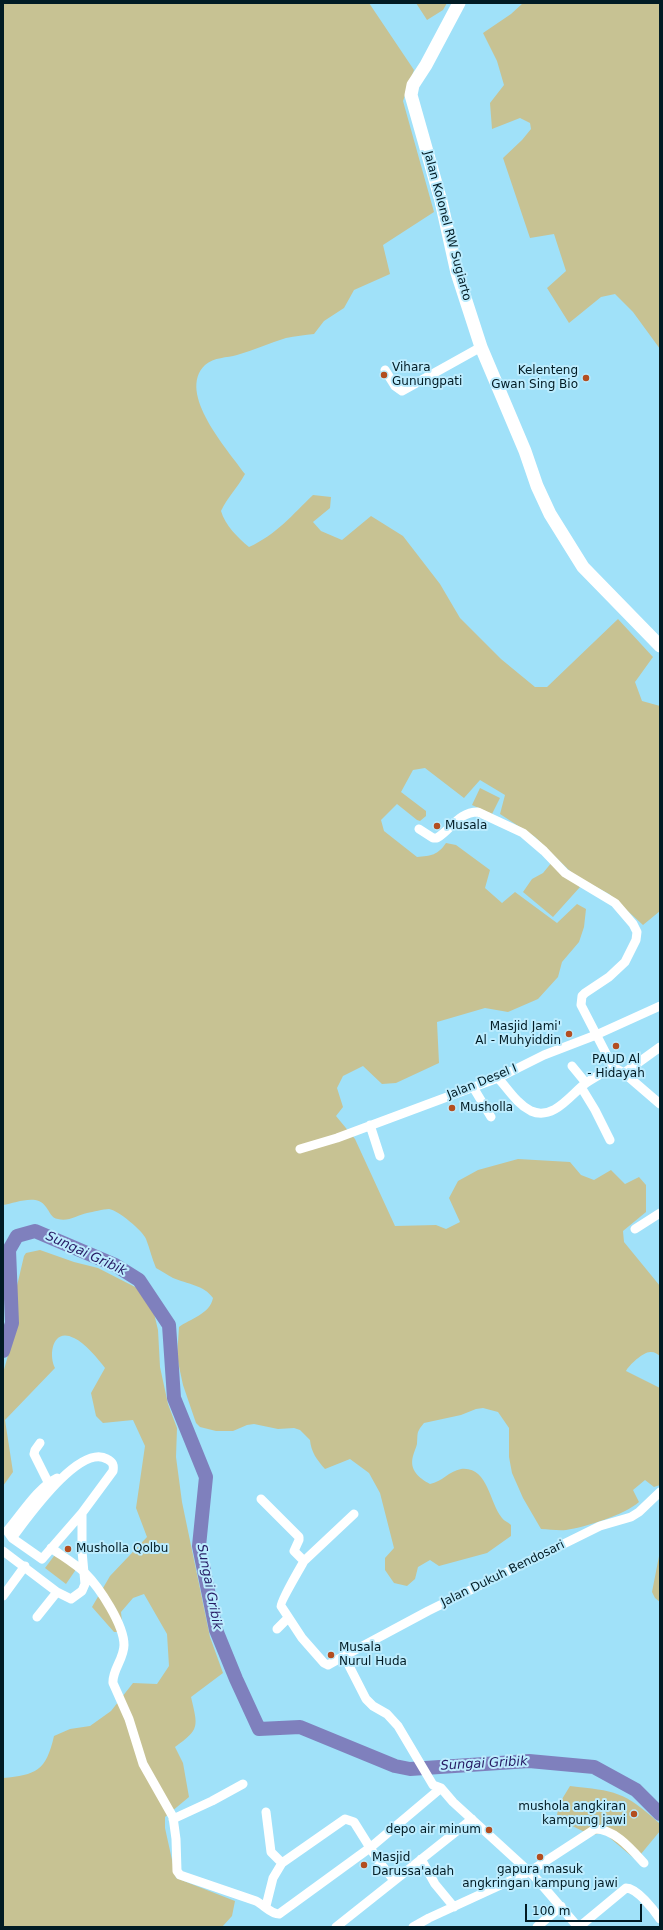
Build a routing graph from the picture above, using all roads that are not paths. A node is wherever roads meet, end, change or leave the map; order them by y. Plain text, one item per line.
1 (459, 3) edge
2 (481, 347) junction
3 (385, 370) dead end
4 (660, 646) edge
5 (419, 829) dead end
6 (660, 1006) edge
7 (596, 1035) junction
8 (660, 1048) edge
9 (572, 1066) dead end
10 (613, 1067) junction
11 (624, 1073) junction
12 (498, 1078) junction
13 (584, 1085) junction
14 (473, 1087) junction
15 (660, 1104) edge
16 (491, 1117) dead end
17 (370, 1125) junction
18 (610, 1140) dead end
19 (300, 1149) dead end
20 (380, 1156) dead end
21 (660, 1213) edge
22 (635, 1229) dead end
23 (40, 1443) dead end
24 (62, 1476) junction
25 (48, 1482) junction
26 (660, 1492) edge
27 (261, 1499) dead end
28 (82, 1513) junction
29 (354, 1514) dead end
30 (12, 1538) junction
31 (51, 1548) junction
32 (3, 1551) edge
33 (304, 1561) junction
34 (25, 1566) junction
35 (85, 1574) junction
36 (57, 1592) junction
37 (3, 1596) edge
38 (37, 1617) dead end
39 (288, 1618) junction
40 (277, 1629) dead end
41 (344, 1656) junction
42 (242, 1784) dead end
43 (437, 1787) junction
44 (266, 1812) dead end
45 (173, 1819) junction
46 (472, 1819) junction
47 (371, 1847) junction
48 (421, 1858) junction
49 (282, 1863) junction
50 (644, 1863) dead end
51 (529, 1872) junction
52 (394, 1880) junction
53 (266, 1906) junction
54 (561, 1906) junction
55 (454, 1907) junction
56 (660, 1919) edge
57 (336, 1927) edge
58 (413, 1927) edge
59 (537, 1927) edge
60 (578, 1927) edge

1 - 2 main road, Jalan Kolonel RW Sugiarto
2 - 3 street
2 - 4 main road, Jalan Kolonel RW Sugiarto
5 - 7 street
6 - 7 street, Jalan Desel I
7 - 10 street
7 - 12 street, Jalan Desel I
8 - 11 street
9 - 13 street
10 - 11 street
10 - 13 street
11 - 15 street
12 - 13 street
12 - 14 street, Jalan Desel I
13 - 18 street
14 - 16 street
14 - 17 street, Jalan Desel I
17 - 19 street, Jalan Desel I
17 - 20 street
21 - 22 street
23 - 25 street
24 - 25 street
24 - 28 street
24 - 30 street
25 - 30 street
26 - 41 street, Jalan Dukuh Bendosari
27 - 33 street
28 - 31 street
28 - 35 street
29 - 33 street
30 - 31 street
31 - 35 street
32 - 34 street
33 - 39 street, Jalan Dukuh Bendosari
34 - 36 street
34 - 37 street
35 - 36 street
35 - 45 street
36 - 38 street
39 - 40 street
39 - 41 street, Jalan Dukuh Bendosari
41 - 43 street
42 - 45 street
43 - 46 street
43 - 47 street
44 - 49 street
45 - 53 street
46 - 48 street
46 - 51 street
47 - 49 street
47 - 52 street
47 - 53 street
48 - 52 street
48 - 55 street
49 - 53 street
50 - 51 street
51 - 54 street
51 - 55 street
52 - 57 street
54 - 59 street
54 - 60 street
55 - 58 street
56 - 60 street

